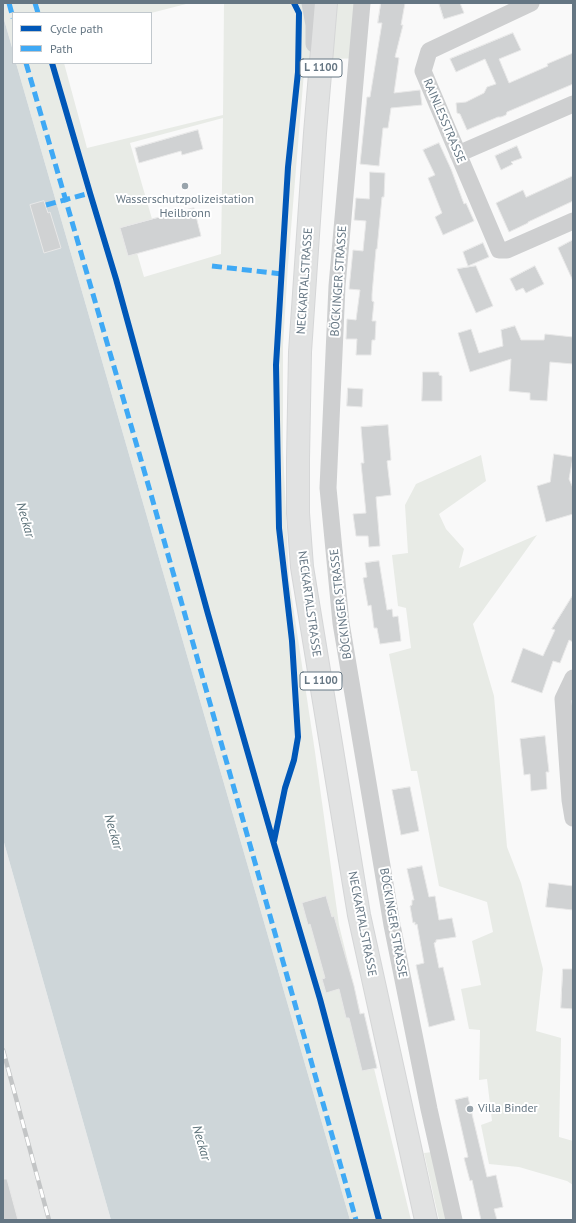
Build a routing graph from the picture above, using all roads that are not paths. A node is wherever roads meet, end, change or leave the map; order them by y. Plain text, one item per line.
1 (310, 3) edge
2 (326, 3) edge
3 (362, 3) edge
4 (531, 3) edge
5 (573, 104) edge
6 (315, 133) junction
7 (458, 154) junction
8 (573, 221) edge
9 (573, 678) edge
10 (573, 818) edge
11 (426, 1220) edge
12 (454, 1220) edge

1 - 6 street
2 - 6 main road, NECKARTALSTRASSE / L 1100
3 - 12 street, BÖCKINGER STRASSE
4 - 7 street, RAINLESSTRASSE
5 - 7 street
6 - 11 main road, NECKARTALSTRASSE / L 1100
7 - 8 street, RAINLESSTRASSE
9 - 10 street

